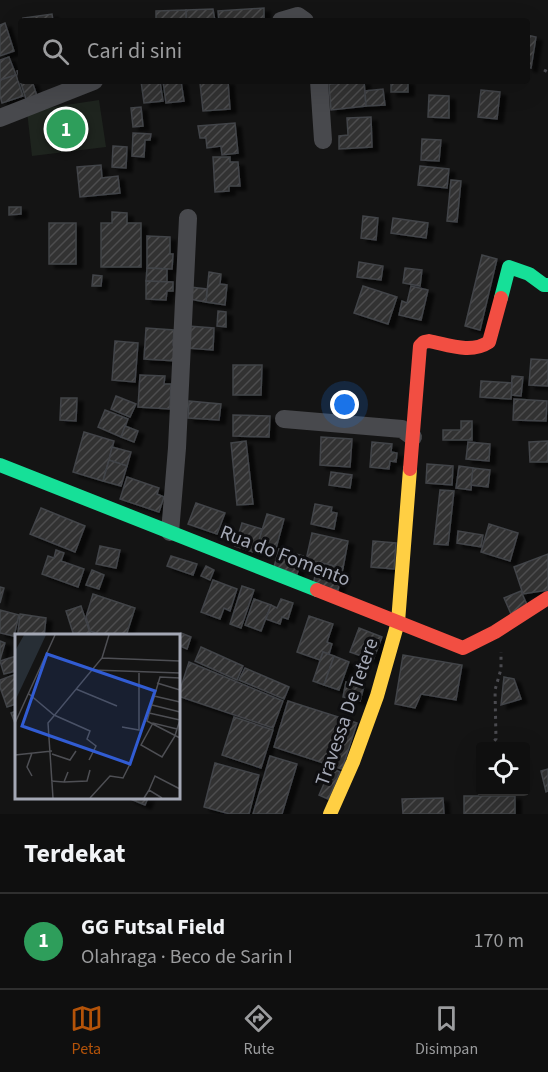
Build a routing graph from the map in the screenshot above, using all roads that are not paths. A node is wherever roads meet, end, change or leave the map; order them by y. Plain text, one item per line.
1 (86, 84) edge
2 (319, 84) edge
3 (0, 118) edge
4 (323, 140) dead end
5 (188, 218) dead end
6 (548, 285) edge
7 (284, 419) dead end
8 (413, 437) junction
9 (0, 465) edge
10 (170, 532) junction
11 (548, 598) edge
12 (398, 622) junction
13 (330, 814) edge

1 - 3 street
2 - 4 street
5 - 10 street
6 - 8 street, Travessa De Tetere
7 - 8 street
8 - 12 street, Travessa De Tetere
9 - 10 street, Rua do Fomento
10 - 12 street, Rua do Fomento
11 - 12 street, Rua do Fomento
12 - 13 street, Travessa De Tetere

